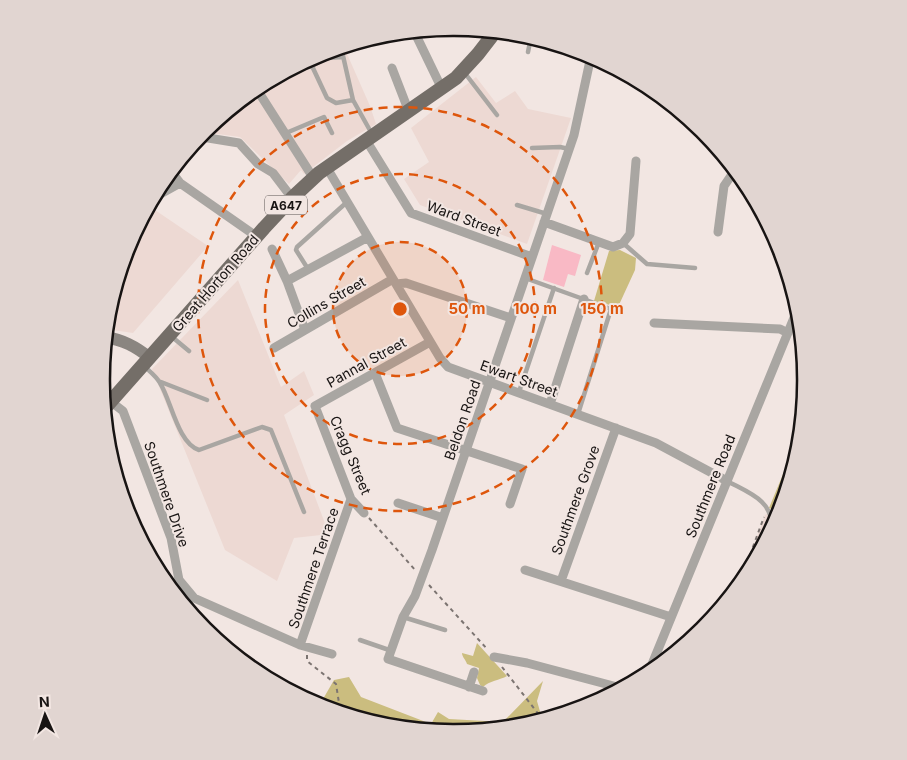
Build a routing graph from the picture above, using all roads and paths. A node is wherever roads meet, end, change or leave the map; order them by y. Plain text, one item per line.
1 (417, 38) edge
2 (490, 38) edge
3 (529, 45) edge
4 (528, 52) dead end
5 (342, 54) edge
6 (332, 58) edge
7 (343, 58) junction
8 (589, 64) edge
9 (312, 66) edge
10 (392, 68) dead end
11 (463, 71) junction
12 (442, 89) junction
13 (261, 95) edge
14 (353, 100) junction
15 (409, 112) junction
16 (497, 115) dead end
17 (286, 133) junction
18 (332, 133) dead end
19 (209, 138) edge
20 (370, 138) junction
21 (532, 148) dead end
22 (569, 149) junction
23 (636, 161) dead end
24 (327, 168) junction
25 (730, 177) edge
26 (176, 178) edge
27 (314, 179) junction
28 (180, 183) junction
29 (167, 190) edge
30 (292, 198) junction
31 (347, 202) junction
32 (516, 205) dead end
33 (545, 218) junction
34 (718, 232) dead end
35 (262, 235) junction
36 (368, 237) junction
37 (599, 242) junction
38 (623, 243) junction
39 (272, 249) dead end
40 (532, 257) junction
41 (695, 268) dead end
42 (308, 269) junction
43 (587, 273) dead end
44 (525, 278) junction
45 (287, 281) junction
46 (395, 281) junction
47 (554, 288) junction
48 (584, 299) junction
49 (511, 318) junction
50 (792, 322) edge
51 (654, 324) dead end
52 (306, 330) junction
53 (788, 333) junction
54 (170, 335) junction
55 (113, 338) edge
56 (430, 342) junction
57 (274, 348) dead end
58 (189, 351) dead end
59 (146, 362) junction
60 (375, 372) junction
61 (160, 381) junction
62 (490, 382) junction
63 (518, 392) junction
64 (207, 400) dead end
65 (110, 402) edge
66 (550, 404) junction
67 (315, 406) joint
68 (111, 407) edge
69 (578, 414) junction
70 (616, 428) junction
71 (466, 450) junction
72 (727, 481) junction
73 (351, 499) junction
74 (398, 503) dead end
75 (510, 504) dead end
76 (768, 508) junction
77 (304, 512) dead end
78 (364, 513) joint
79 (770, 514) edge
80 (443, 518) junction
81 (752, 550) edge
82 (525, 570) dead end
83 (422, 577) junction
84 (561, 581) junction
85 (403, 617) junction
86 (671, 617) junction
87 (445, 630) dead end
88 (360, 640) dead end
89 (304, 646) junction
90 (392, 651) junction
91 (332, 654) dead end
92 (494, 657) junction
93 (654, 659) edge
94 (474, 672) dead end
95 (611, 685) edge
96 (469, 687) junction
97 (483, 691) dead end
98 (342, 706) edge
99 (538, 713) edge

1 - 12 street
2 - 11 main road, Great Horton Road / A647
3 - 4 lane
5 - 7 lane
6 - 7 lane
7 - 14 lane
8 - 22 street, Beldon Road
9 - 14 lane
10 - 15 street
11 - 12 main road, Great Horton Road / A647
11 - 16 lane
12 - 15 main road, Great Horton Road / A647
13 - 17 street
14 - 20 lane
15 - 20 main road, Great Horton Road / A647
17 - 18 lane
17 - 27 street
19 - 30 street
20 - 24 main road, Great Horton Road / A647
20 - 40 street, Ward Street
21 - 22 lane
22 - 33 street, Beldon Road
23 - 38 street
24 - 27 main road, Great Horton Road / A647
24 - 31 street, Ewart Street
25 - 34 street
26 - 28 street
27 - 30 main road, Great Horton Road / A647
28 - 29 street
28 - 35 street
30 - 35 main road, Great Horton Road / A647
31 - 36 street, Ewart Street
31 - 42 lane
32 - 33 lane
33 - 37 street
33 - 40 street, Beldon Road
35 - 54 main road, Great Horton Road / A647
36 - 42 street
36 - 46 street, Ewart Street
37 - 38 street
37 - 43 lane
38 - 41 lane
39 - 45 street
40 - 44 street, Beldon Road
42 - 45 street
44 - 47 lane
44 - 49 street, Beldon Road
45 - 52 street
46 - 49 street
46 - 52 street, Collins Street
46 - 56 street, Ewart Street
47 - 48 lane
47 - 63 lane
48 - 66 street
48 - 69 lane
49 - 62 street, Beldon Road
50 - 53 street, Southmere Road
51 - 53 street
52 - 57 street, Collins Street
53 - 72 street, Southmere Road
54 - 58 lane
54 - 59 main road, Great Horton Road / A647
55 - 59 street
56 - 60 street, Pannal Street
56 - 62 street, Ewart Street
59 - 61 lane
59 - 65 main road, Great Horton Road / A647
60 - 67 street, Pannal Street
60 - 71 street
61 - 64 lane
61 - 77 lane
62 - 63 street, Ewart Street
62 - 71 street, Beldon Road
63 - 66 street, Ewart Street
66 - 69 street, Ewart Street
67 - 73 street, Cragg Street
68 - 89 street, Southmere Drive
69 - 70 street, Ewart Street
70 - 72 street, Ewart Street
70 - 84 street, Southmere Grove
71 - 75 street
71 - 80 street, Beldon Road
72 - 76 lane, Ewart Street
72 - 86 street, Southmere Road
73 - 78 street, Cragg Street
73 - 89 street, Southmere Terrace
74 - 80 street
76 - 79 lane
76 - 81 path
78 - 83 path
80 - 83 street, Beldon Road
82 - 84 street
83 - 85 street, Beldon Road
83 - 92 path
84 - 86 street
85 - 87 lane
85 - 90 street, Beldon Road
86 - 93 street, Southmere Road
88 - 90 lane
89 - 91 street, Southmere Drive
89 - 98 path
90 - 96 street
92 - 95 street
92 - 99 path
94 - 96 street
96 - 97 street

